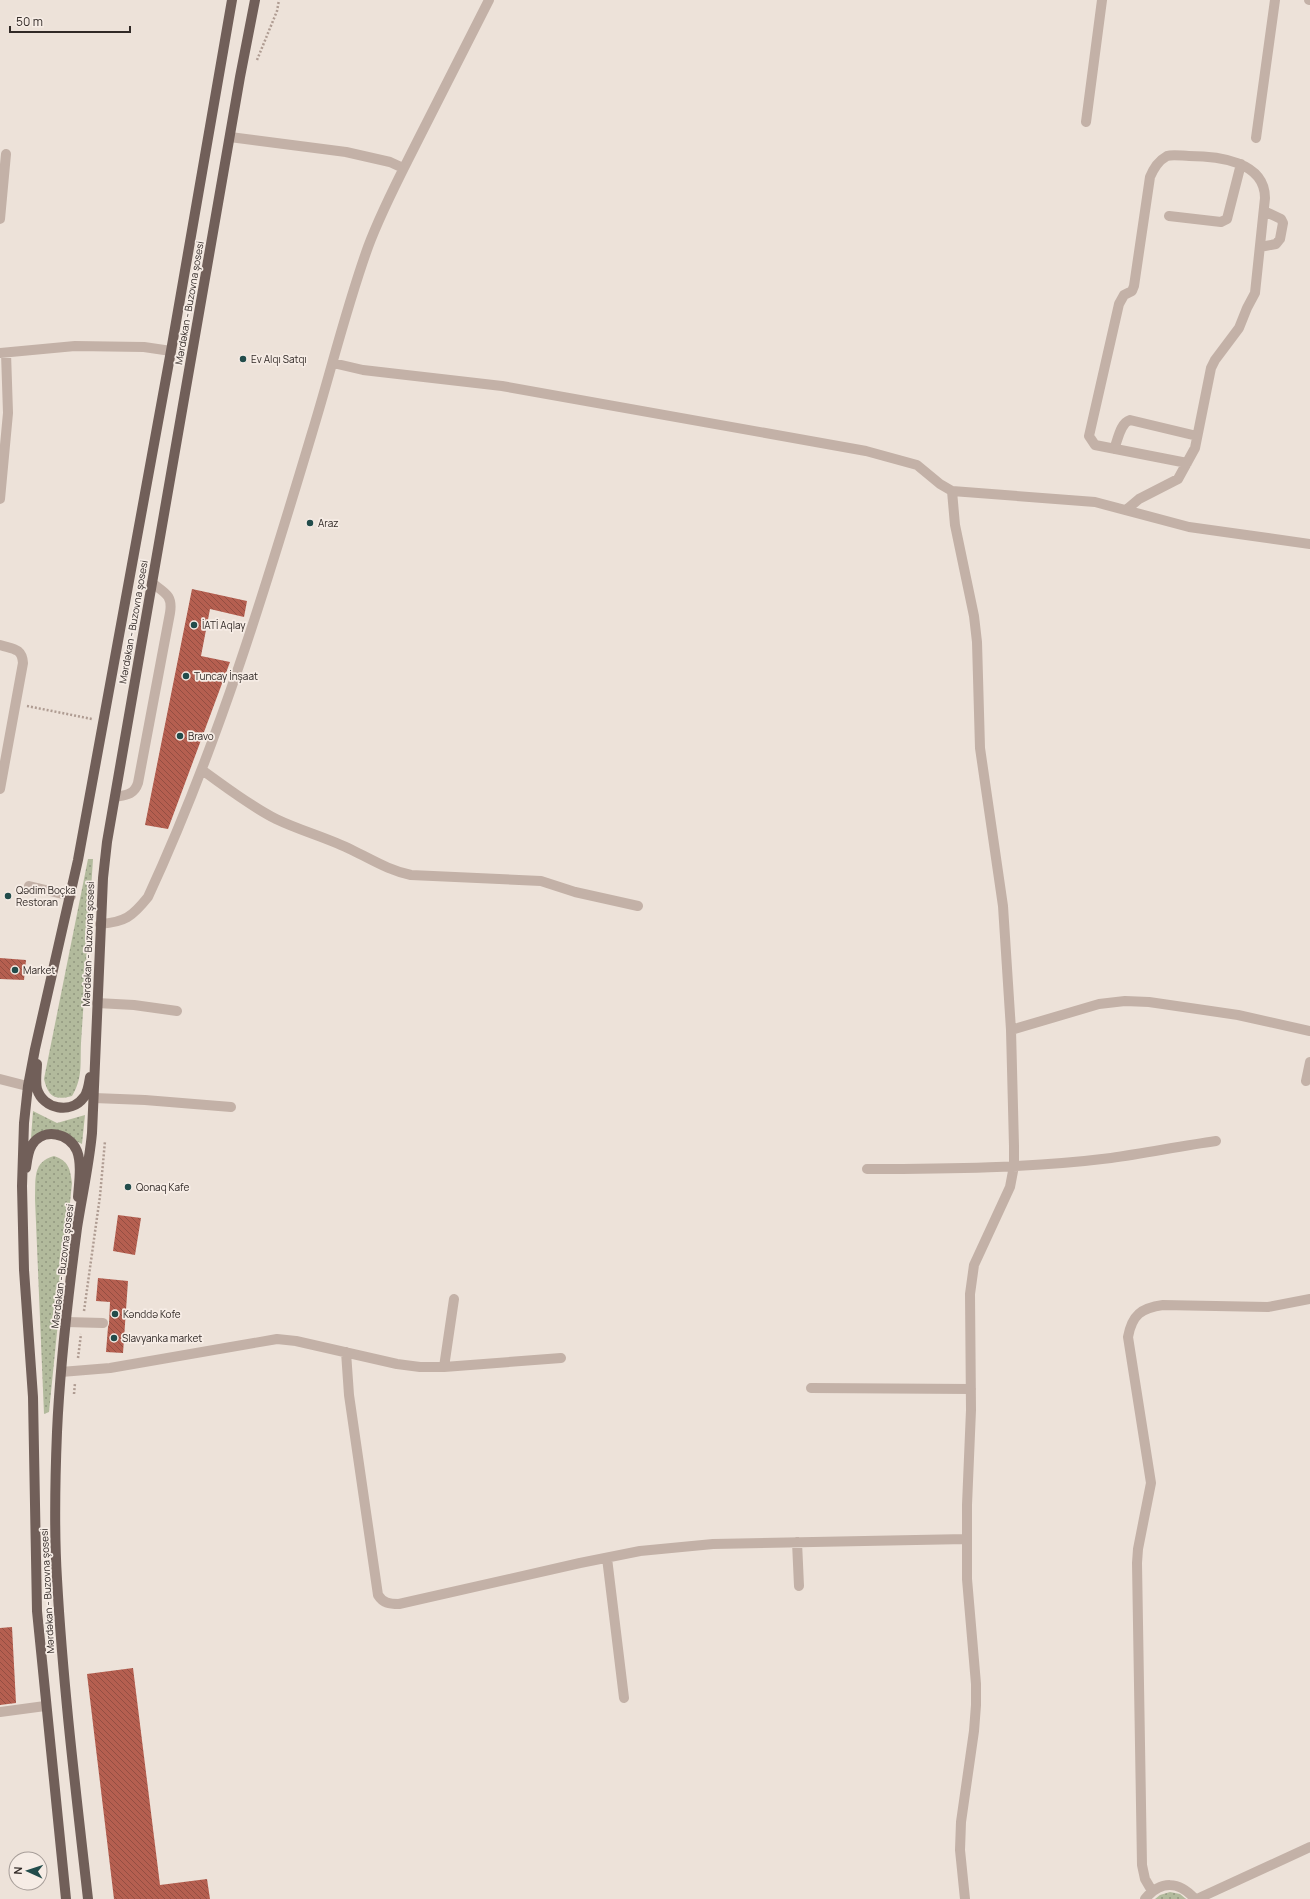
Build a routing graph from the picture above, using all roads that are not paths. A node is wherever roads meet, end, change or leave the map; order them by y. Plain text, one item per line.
1 (232, 0) edge
2 (255, 0) edge
3 (489, 0) edge
4 (1102, 0) edge
5 (1275, 0) edge
6 (1086, 122) dead end
7 (230, 137) junction
8 (1256, 138) dead end
9 (6, 154) dead end
10 (1241, 164) junction
11 (403, 168) junction
12 (1264, 211) junction
13 (1169, 216) dead end
14 (0, 219) edge
15 (1260, 247) junction
16 (171, 351) junction
17 (3, 353) edge
18 (333, 363) junction
19 (1197, 436) junction
20 (1114, 449) junction
21 (1187, 464) junction
22 (952, 491) junction
23 (0, 499) edge
24 (1126, 510) junction
25 (1310, 544) edge
26 (152, 583) junction
27 (0, 645) edge
28 (202, 770) junction
29 (0, 789) edge
30 (115, 797) junction
31 (29, 886) dead end
32 (70, 896) junction
33 (638, 906) dead end
34 (100, 924) junction
35 (97, 1004) junction
36 (177, 1011) dead end
37 (1011, 1030) junction
38 (1310, 1031) edge
39 (96, 1045) junction
40 (1310, 1062) edge
41 (0, 1079) edge
42 (1306, 1081) dead end
43 (33, 1087) junction
44 (94, 1098) junction
45 (231, 1107) dead end
46 (1216, 1141) dead end
47 (1014, 1166) junction
48 (867, 1169) dead end
49 (22, 1186) junction
50 (78, 1227) junction
51 (454, 1299) dead end
52 (1310, 1299) edge
53 (66, 1322) junction
54 (103, 1323) dead end
55 (346, 1352) junction
56 (561, 1358) dead end
57 (444, 1367) junction
58 (61, 1372) junction
59 (811, 1388) dead end
60 (971, 1389) junction
61 (967, 1539) junction
62 (797, 1542) junction
63 (607, 1558) junction
64 (799, 1586) dead end
65 (624, 1698) dead end
66 (45, 1706) junction
67 (0, 1712) edge
68 (1310, 1847) edge
69 (1152, 1891) junction
70 (66, 1899) edge
71 (88, 1899) edge
72 (965, 1899) edge
73 (1145, 1899) edge
74 (1196, 1899) edge

1 - 16 main road, Mərdəkan - Buzovna şosesi
2 - 7 main road, Mərdəkan - Buzovna şosesi
3 - 11 street
4 - 6 street
5 - 8 street
7 - 11 street
7 - 26 main road, Mərdəkan - Buzovna şosesi
9 - 14 street
10 - 12 street
10 - 13 street
10 - 20 street
11 - 18 street
12 - 15 street
12 - 15 street
15 - 19 street
16 - 17 street
16 - 32 main road, Mərdəkan - Buzovna şosesi
17 - 23 street
18 - 22 street
18 - 28 street
19 - 20 street
19 - 21 street
20 - 21 street
21 - 24 street
22 - 24 street
22 - 37 street
24 - 25 street
26 - 30 main road, Mərdəkan - Buzovna şosesi
26 - 30 street
27 - 29 street
28 - 33 street
28 - 34 street
30 - 34 main road, Mərdəkan - Buzovna şosesi
31 - 32 street
32 - 43 main road, Mərdəkan - Buzovna şosesi
34 - 35 main road, Mərdəkan - Buzovna şosesi
35 - 36 street
35 - 39 main road, Mərdəkan - Buzovna şosesi
37 - 38 street
37 - 47 street
39 - 43 main road
39 - 44 main road, Mərdəkan - Buzovna şosesi
40 - 42 street
41 - 43 street
43 - 49 main road, Mərdəkan - Buzovna şosesi
44 - 45 street
44 - 50 main road, Mərdəkan - Buzovna şosesi
46 - 47 street
47 - 48 street
47 - 60 street
49 - 50 main road
49 - 66 main road, Mərdəkan - Buzovna şosesi
50 - 53 main road, Mərdəkan - Buzovna şosesi
51 - 57 street
52 - 69 street
53 - 54 street
53 - 58 main road, Mərdəkan - Buzovna şosesi
55 - 57 street
55 - 58 street
55 - 63 street
56 - 57 street
58 - 71 main road, Mərdəkan - Buzovna şosesi
59 - 60 street
60 - 61 street
61 - 62 street
61 - 72 street
62 - 63 street
62 - 64 street
63 - 65 street
66 - 67 street
66 - 70 main road, Mərdəkan - Buzovna şosesi
68 - 74 street
69 - 73 street
69 - 74 street

